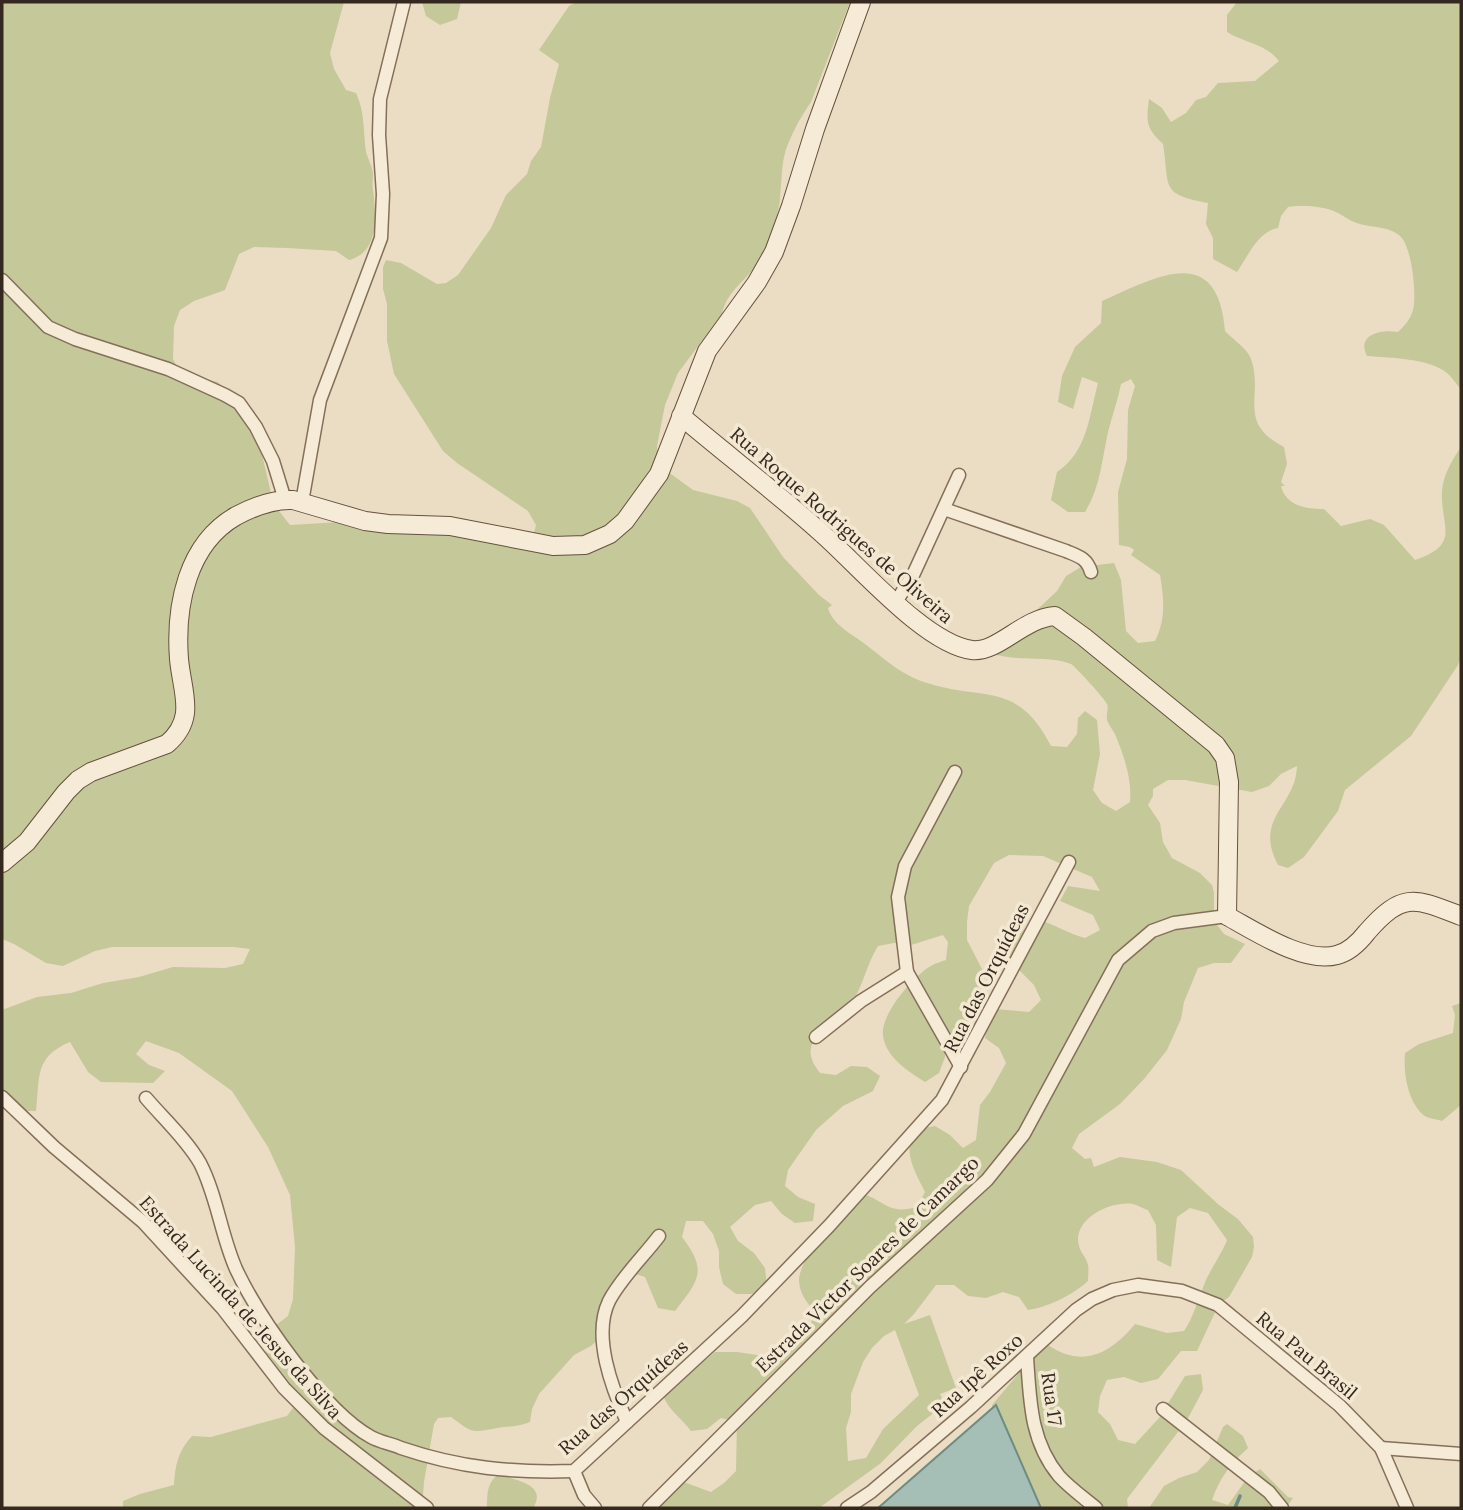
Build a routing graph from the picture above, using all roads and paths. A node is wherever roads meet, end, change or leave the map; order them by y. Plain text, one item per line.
1 (404, 2) edge
2 (861, 2) edge
3 (2, 280) edge
4 (681, 416) junction
5 (959, 475) dead end
6 (293, 501) junction
7 (944, 509) junction
8 (1090, 572) dead end
9 (896, 603) junction
10 (955, 772) dead end
11 (1069, 862) dead end
12 (2, 863) edge
13 (1227, 916) junction
14 (1461, 916) edge
15 (907, 972) junction
16 (816, 1037) dead end
17 (961, 1067) junction
18 (2, 1097) edge
19 (146, 1098) dead end
20 (659, 1236) dead end
21 (1138, 1285) joint
22 (1027, 1357) junction
23 (1163, 1409) dead end
24 (626, 1422) junction
25 (1381, 1448) junction
26 (1461, 1454) edge
27 (574, 1471) junction
28 (427, 1508) edge
29 (595, 1508) edge
30 (649, 1508) edge
31 (847, 1508) edge
32 (1096, 1508) edge
33 (1282, 1508) edge
34 (1407, 1508) edge

1 - 6 street
2 - 4 main road
3 - 6 street
4 - 6 main road
4 - 9 main road, Rua Roque Rodrigues de Oliveira
5 - 7 street
6 - 12 main road
7 - 8 street
7 - 9 street
9 - 13 main road, Rua Roque Rodrigues de Oliveira
10 - 15 street
11 - 17 street, Rua das Orquídeas
13 - 14 main road
13 - 30 street, Estrada Victor Soares de Camargo
15 - 16 street
15 - 17 street
17 - 24 street, Rua das Orquídeas
18 - 28 street, Estrada Lucinda de Jesus da Silva
19 - 27 street, Rua das Orquídeas
20 - 24 street
21 - 22 street, Rua Ipê Roxo
21 - 25 street, Rua Pau Brasil
22 - 31 street, Rua Ipê Roxo
22 - 32 street, Rua 17
23 - 33 street
24 - 27 street, Rua das Orquídeas
25 - 26 street
25 - 34 street, Rua Pau Brasil
27 - 29 street

